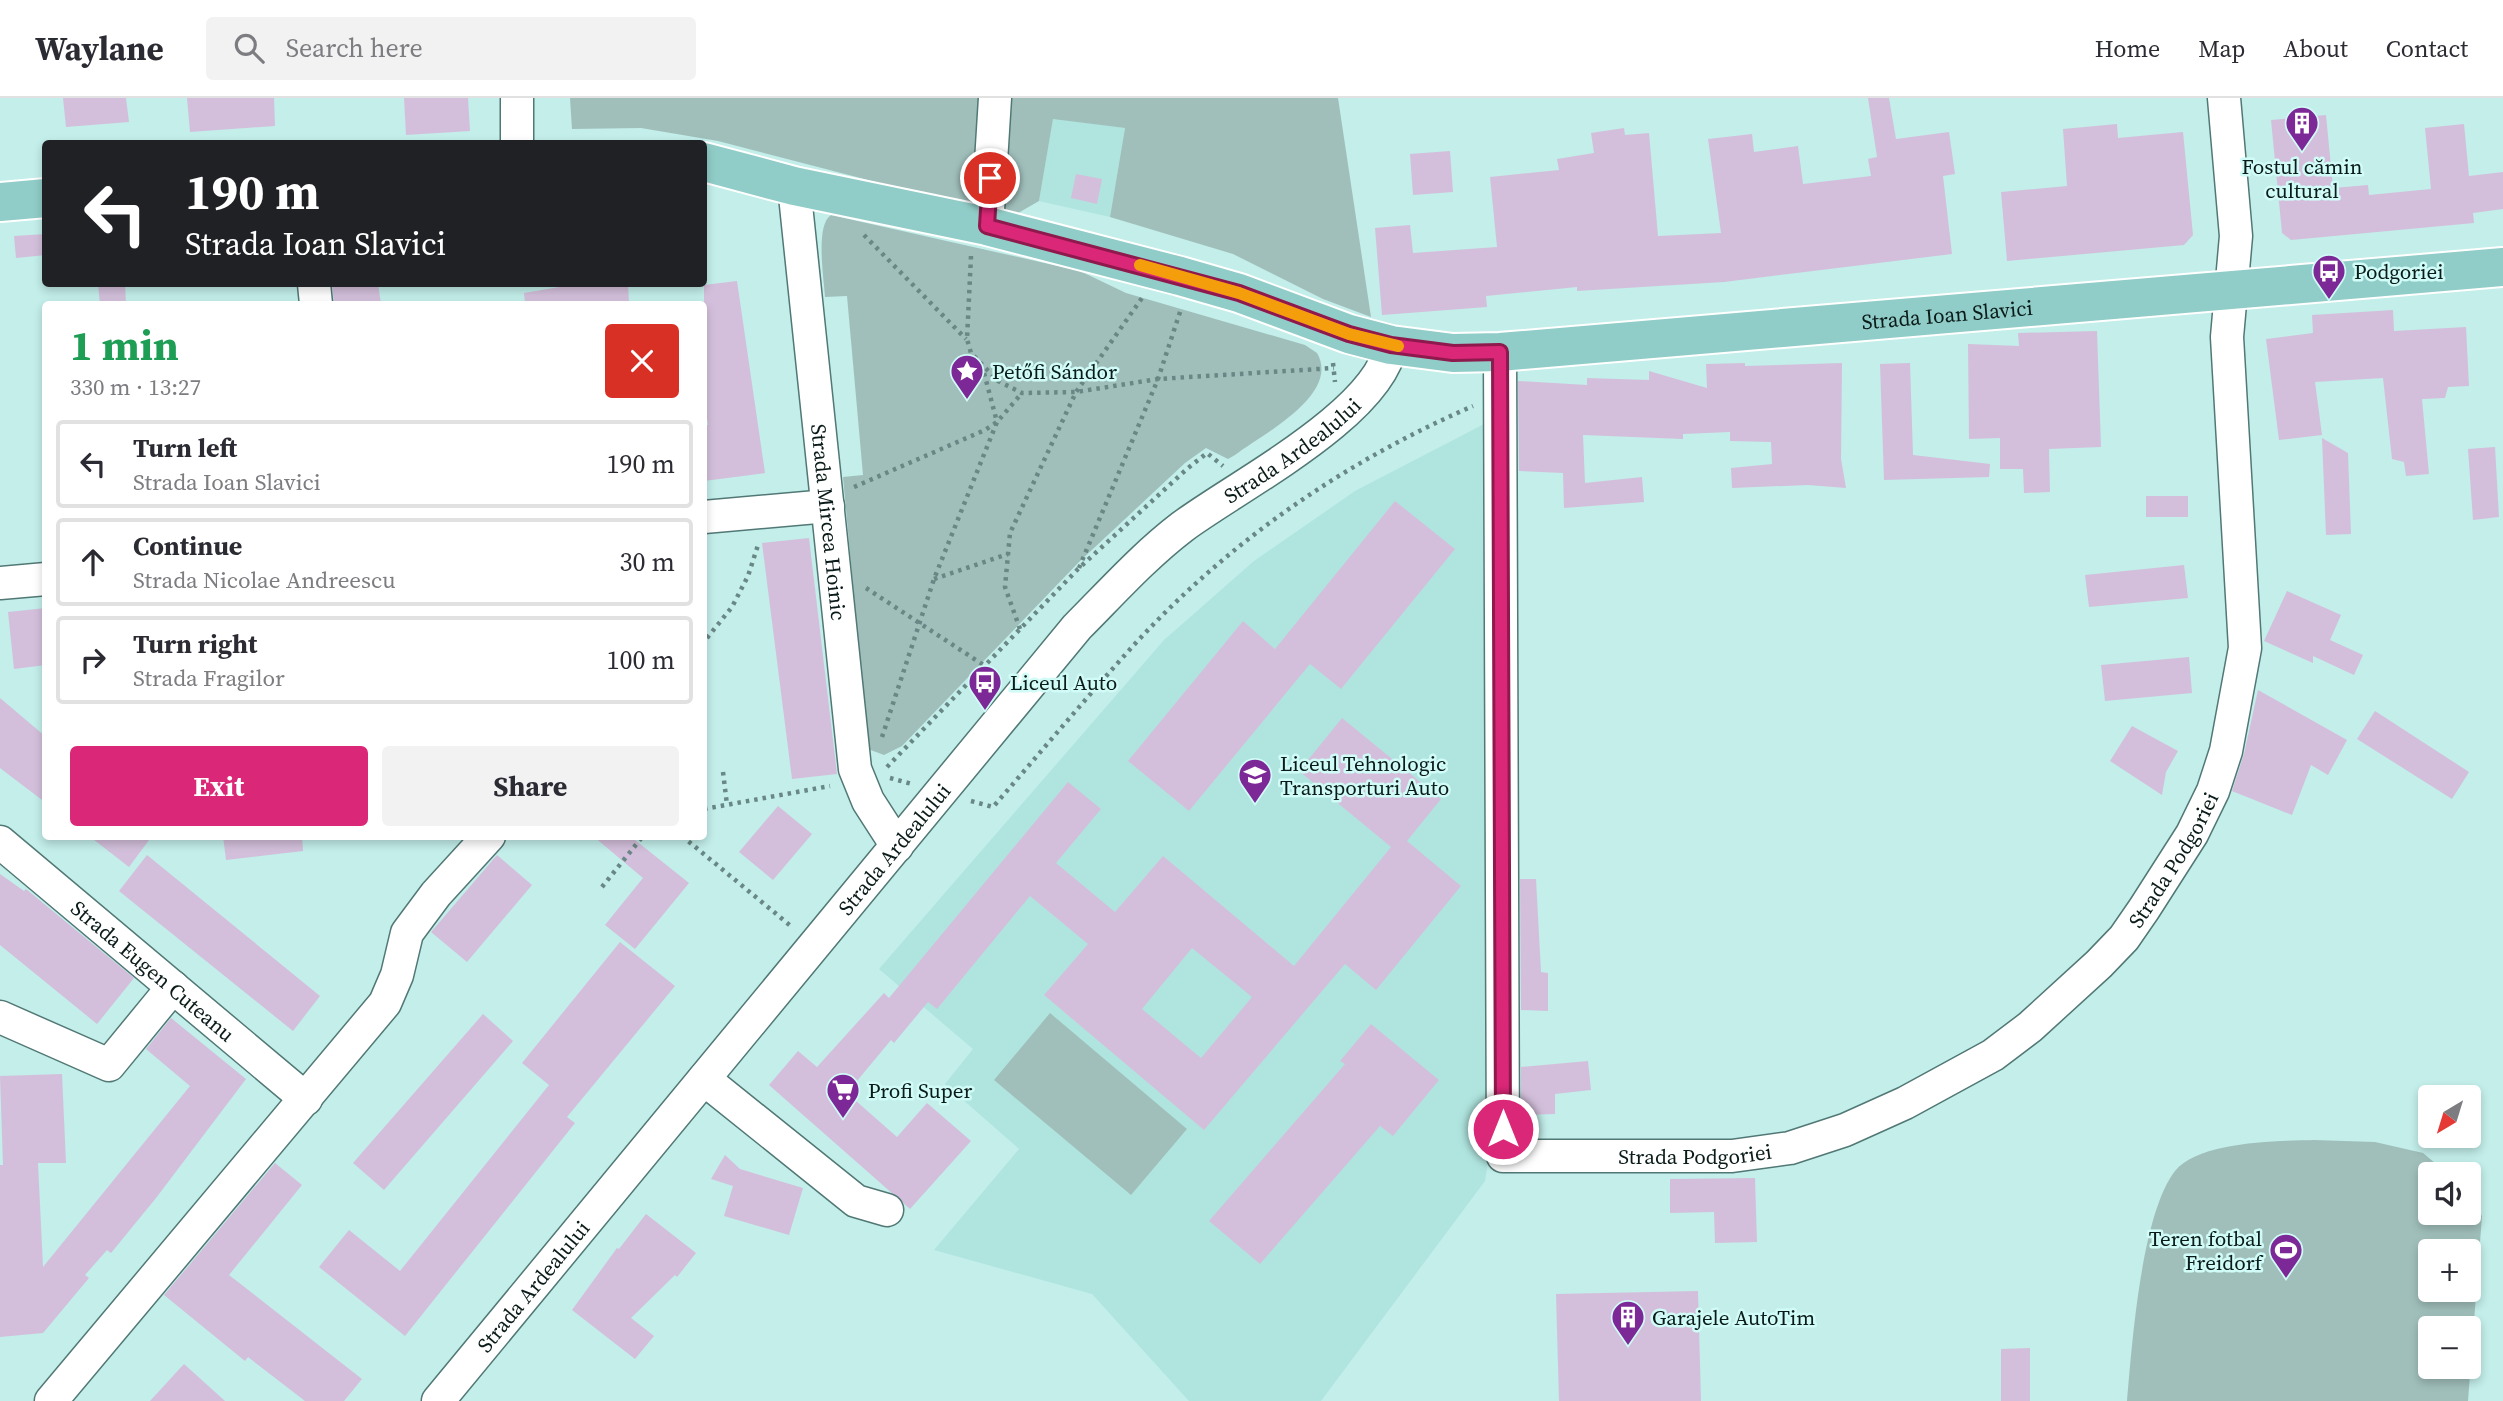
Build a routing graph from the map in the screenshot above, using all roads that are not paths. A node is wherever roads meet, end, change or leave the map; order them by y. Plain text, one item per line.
1 (517, 98) edge
2 (995, 98) edge
3 (2224, 98) edge
4 (517, 140) edge
5 (707, 163) edge
6 (794, 186) junction
7 (42, 198) edge
8 (0, 202) edge
9 (979, 240) junction
10 (2503, 267) edge
11 (2232, 288) junction
12 (1391, 345) junction
13 (1500, 352) junction
14 (837, 498) junction
15 (707, 517) edge
16 (42, 579) edge
17 (0, 583) edge
18 (485, 840) edge
19 (0, 842) edge
20 (897, 846) junction
21 (173, 987) junction
22 (0, 1017) edge
23 (704, 1079) junction
24 (306, 1099) junction
25 (887, 1210) dead end
26 (51, 1401) edge
27 (438, 1401) edge

1 - 4 street
2 - 9 street
3 - 11 street, Strada Podgoriei
5 - 6 main road, Strada Ioan Slavici
6 - 9 main road, Strada Ioan Slavici
6 - 14 street, Strada Mircea Hoinic
7 - 8 main road
9 - 12 main road, Strada Ioan Slavici
10 - 11 main road, Strada Ioan Slavici
11 - 13 main road, Strada Ioan Slavici
11 - 13 street, Strada Podgoriei
12 - 13 main road, Strada Ioan Slavici
12 - 20 street, Strada Ardealului
14 - 15 street
14 - 20 street, Strada Mircea Hoinic
16 - 17 street
18 - 24 street
19 - 21 street, Strada Eugen Cuteanu
20 - 23 street, Strada Ardealului
21 - 22 street
21 - 24 street, Strada Eugen Cuteanu
23 - 25 street
23 - 27 street, Strada Ardealului
24 - 26 street

